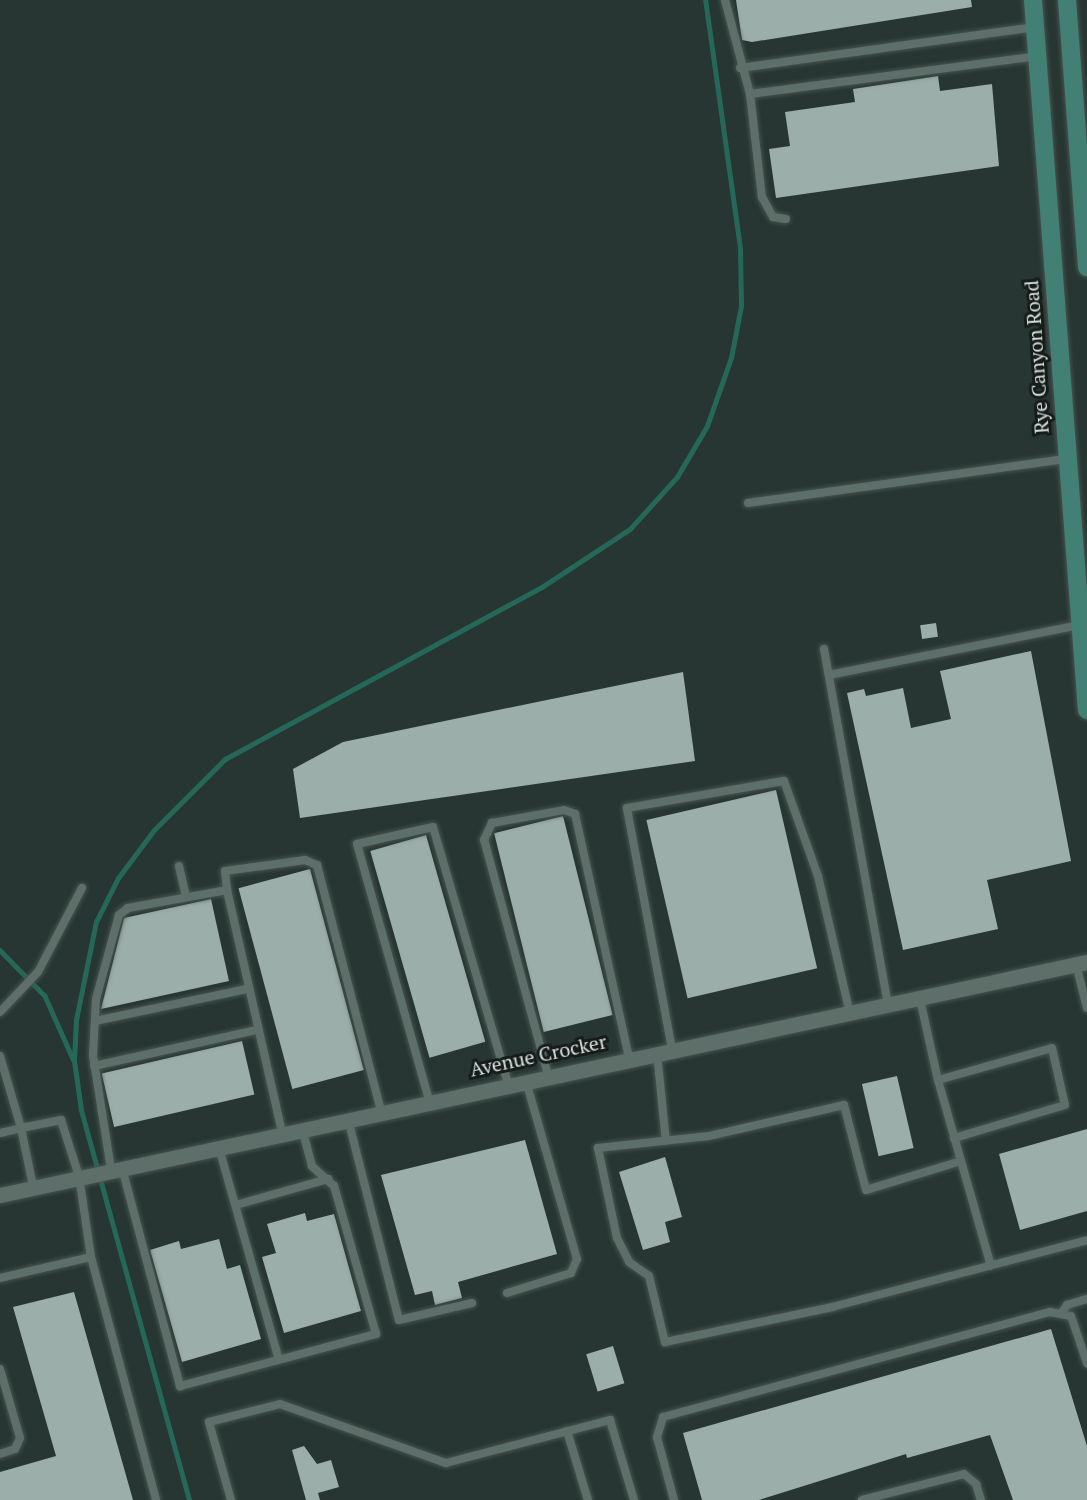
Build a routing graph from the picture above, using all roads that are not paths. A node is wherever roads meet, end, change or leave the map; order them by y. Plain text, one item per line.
1 (725, 0) edge
2 (1033, 0) edge
3 (1067, 0) edge
4 (1035, 27) junction
5 (1037, 56) junction
6 (740, 68) junction
7 (750, 94) junction
8 (786, 219) dead end
9 (1087, 267) edge
10 (1065, 459) junction
11 (748, 503) dead end
12 (1082, 624) edge
13 (824, 649) dead end
14 (829, 675) junction
15 (1087, 710) edge
16 (180, 866) dead end
17 (82, 888) dead end
18 (227, 890) junction
19 (186, 897) junction
20 (1082, 963) edge
21 (247, 989) junction
22 (920, 999) junction
23 (888, 1005) junction
24 (1087, 1008) edge
25 (0, 1012) edge
26 (850, 1013) junction
27 (95, 1021) junction
28 (257, 1030) junction
29 (664, 1050) junction
30 (0, 1056) edge
31 (629, 1057) junction
32 (94, 1066) junction
33 (548, 1075) junction
34 (525, 1080) junction
35 (938, 1080) junction
36 (508, 1084) junction
37 (429, 1100) junction
38 (381, 1111) junction
39 (348, 1118) junction
40 (21, 1128) junction
41 (302, 1128) junction
42 (282, 1132) junction
43 (0, 1133) edge
44 (954, 1138) junction
45 (666, 1141) junction
46 (219, 1146) junction
47 (961, 1161) junction
48 (116, 1168) junction
49 (79, 1176) junction
50 (328, 1179) junction
51 (33, 1186) junction
52 (0, 1195) edge
53 (236, 1205) junction
54 (1087, 1240) edge
55 (91, 1257) junction
56 (991, 1266) junction
57 (0, 1278) edge
58 (507, 1293) dead end
59 (1087, 1299) edge
60 (472, 1303) dead end
61 (1062, 1312) junction
62 (279, 1360) junction
63 (1087, 1363) edge
64 (0, 1369) edge
65 (567, 1431) junction
66 (0, 1454) edge
67 (156, 1500) edge
68 (231, 1500) edge
69 (588, 1500) edge
70 (634, 1500) edge
71 (674, 1500) edge
72 (862, 1500) edge
73 (981, 1500) edge

1 - 6 lane
2 - 4 main road, Rye Canyon Road
3 - 9 main road
4 - 5 main road, Rye Canyon Road
4 - 6 lane
5 - 7 lane
5 - 10 main road, Rye Canyon Road
6 - 7 lane
7 - 8 lane
10 - 11 lane
10 - 12 main road, Rye Canyon Road
12 - 14 lane
12 - 15 main road, Rye Canyon Road
13 - 14 lane
14 - 23 lane
16 - 19 lane
17 - 25 lane
18 - 19 lane
18 - 21 lane
18 - 38 lane
19 - 27 lane
20 - 22 street, Avenue Crocker
20 - 24 lane
21 - 27 lane
21 - 28 lane
22 - 23 street, Avenue Crocker
22 - 35 lane
23 - 26 street, Avenue Crocker
26 - 29 street, Avenue Crocker
26 - 29 lane
27 - 32 lane
28 - 32 lane
28 - 42 lane
29 - 31 street, Avenue Crocker
29 - 45 lane
30 - 40 lane
31 - 33 street, Avenue Crocker
31 - 33 lane
32 - 48 lane
33 - 34 street, Avenue Crocker
34 - 36 street, Avenue Crocker
34 - 58 lane
35 - 44 lane
35 - 44 lane
36 - 37 street, Avenue Crocker
36 - 37 lane
37 - 38 street, Avenue Crocker
38 - 39 street, Avenue Crocker
39 - 41 street, Avenue Crocker
39 - 60 lane
40 - 43 lane
40 - 49 lane
40 - 51 lane
41 - 42 street, Avenue Crocker
41 - 50 lane
42 - 46 street, Avenue Crocker
44 - 47 lane
45 - 47 lane
45 - 56 lane
46 - 48 street, Avenue Crocker
46 - 53 lane
47 - 56 lane
48 - 49 street, Avenue Crocker
48 - 62 lane
49 - 51 street, Avenue Crocker
49 - 55 lane
50 - 53 lane
50 - 62 lane
51 - 52 street, Avenue Crocker
53 - 62 lane
54 - 56 lane
55 - 57 lane
55 - 67 lane
59 - 61 lane
61 - 63 lane
61 - 71 lane
64 - 66 lane
65 - 68 lane
65 - 69 lane
65 - 70 lane
72 - 73 lane

